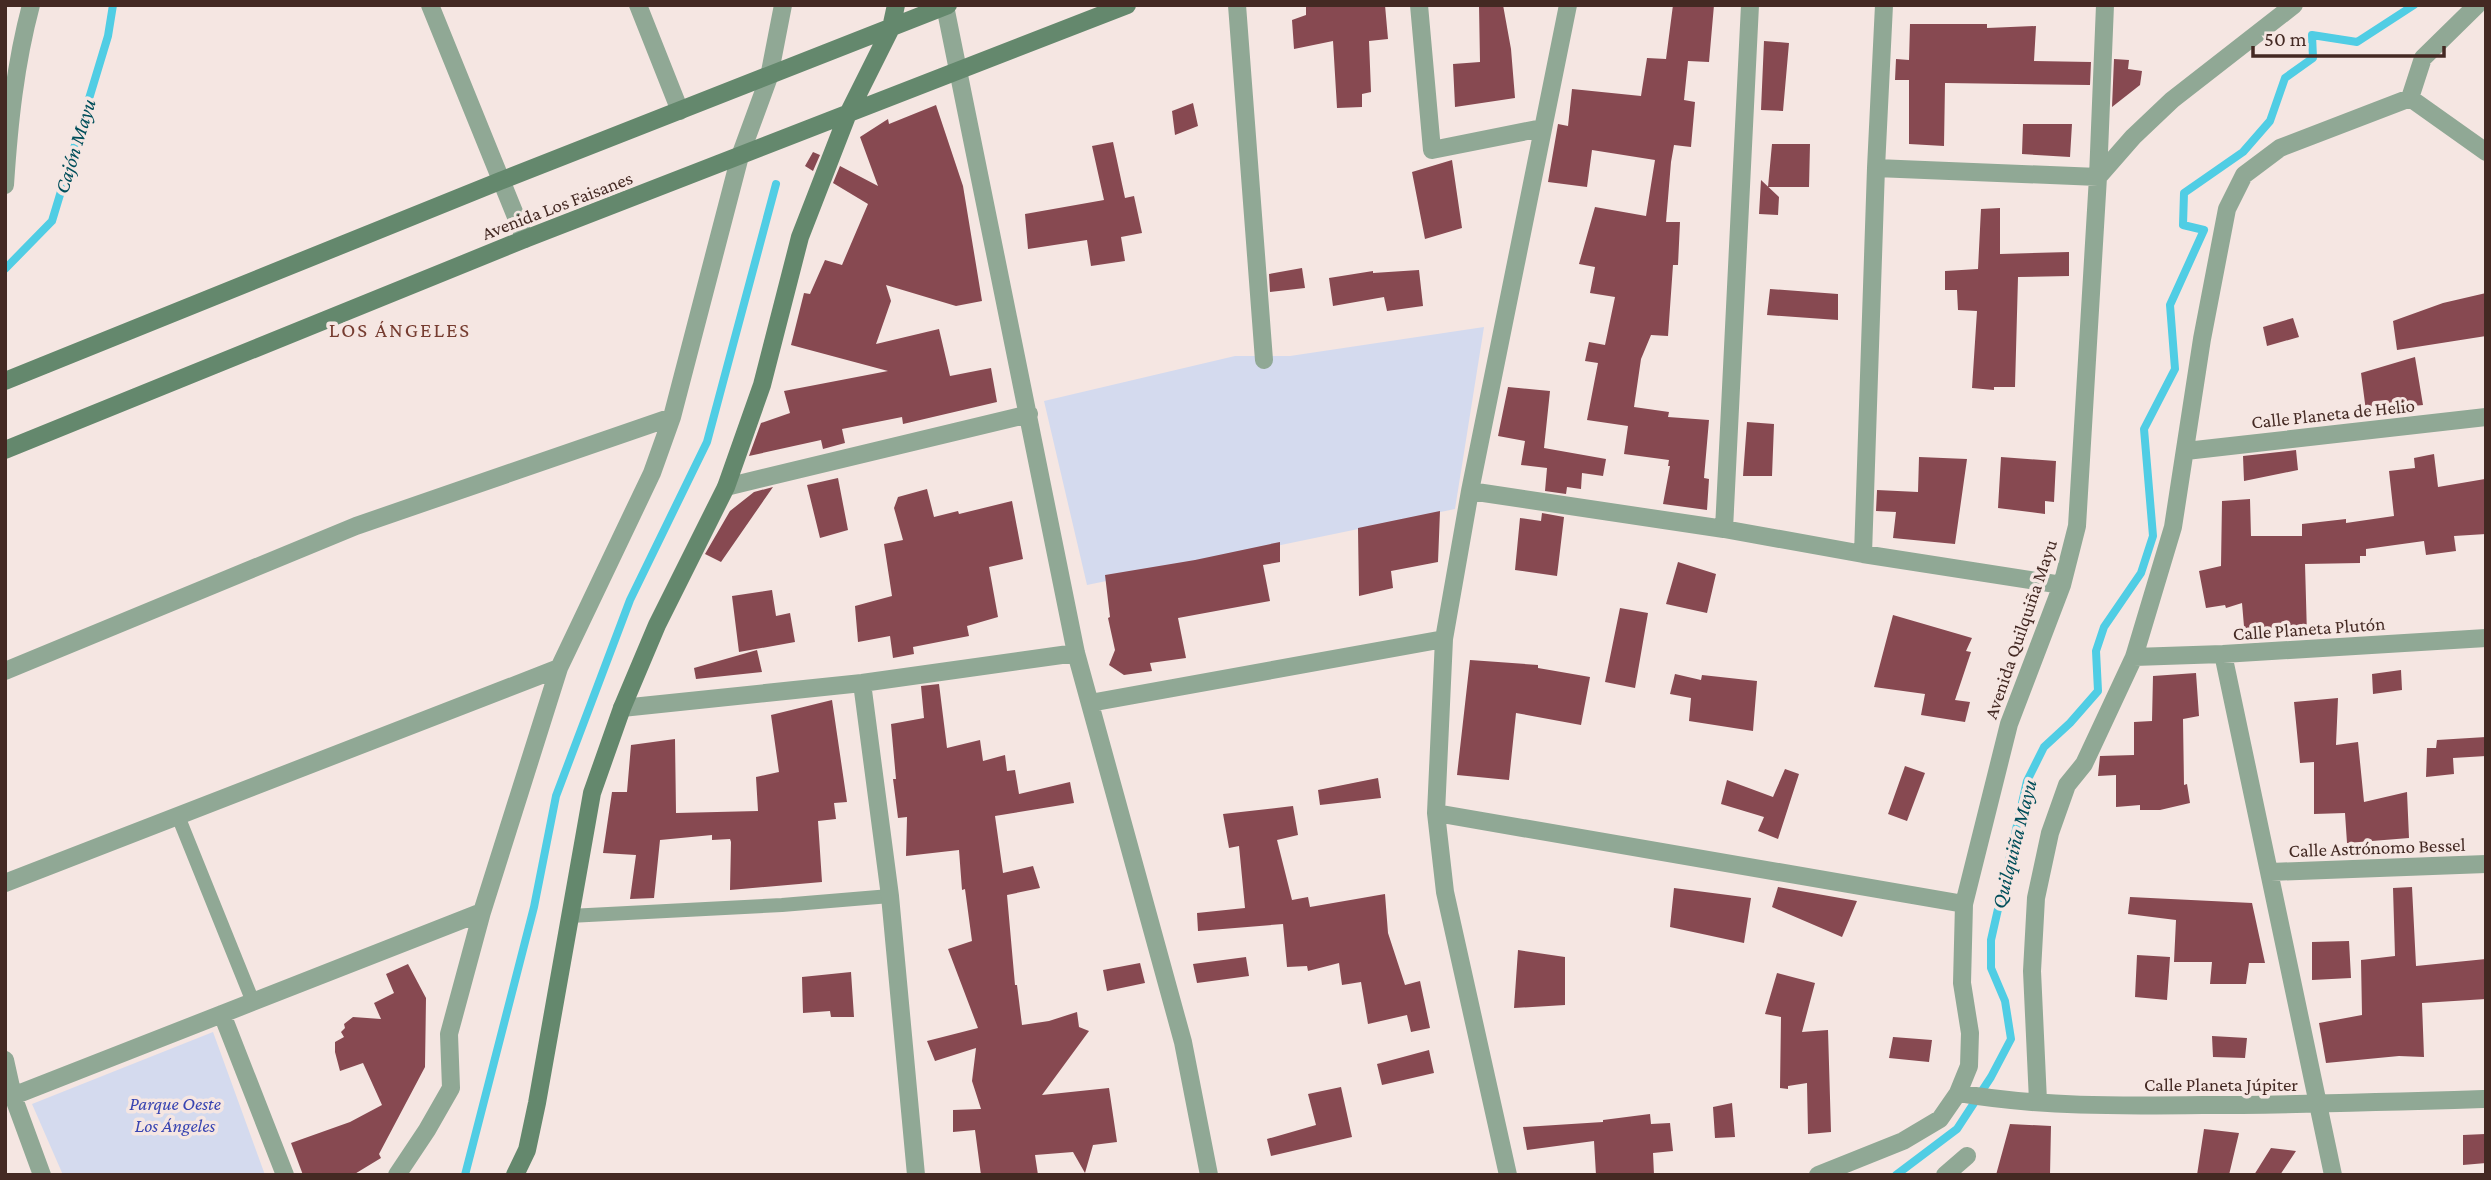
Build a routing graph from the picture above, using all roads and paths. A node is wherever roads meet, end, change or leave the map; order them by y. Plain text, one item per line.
1 (31, 5) edge
2 (430, 5) edge
3 (638, 5) edge
4 (783, 5) edge
5 (896, 5) edge
6 (1127, 5) edge
7 (1237, 5) edge
8 (1419, 5) edge
9 (1567, 5) edge
10 (1750, 5) edge
11 (1884, 5) edge
12 (2105, 5) edge
13 (2294, 5) edge
14 (2477, 5) edge
15 (946, 6) edge
16 (891, 28) junction
17 (960, 71) junction
18 (769, 77) junction
19 (2410, 98) junction
20 (680, 111) junction
21 (847, 116) junction
22 (1542, 128) junction
23 (2486, 152) edge
24 (740, 156) junction
25 (1876, 168) junction
26 (2098, 177) junction
27 (500, 181) junction
28 (5, 185) edge
29 (525, 240) junction
30 (1264, 360) dead end
31 (5, 381) edge
32 (1029, 414) junction
33 (672, 417) junction
34 (2486, 417) edge
35 (5, 450) edge
36 (2186, 451) junction
37 (726, 487) junction
38 (1470, 491) junction
39 (1724, 529) junction
40 (1863, 554) junction
41 (2062, 585) junction
42 (2486, 638) edge
43 (1444, 639) junction
44 (1076, 653) junction
45 (2223, 654) junction
46 (2134, 657) junction
47 (559, 668) junction
48 (5, 671) edge
49 (862, 684) junction
50 (1090, 704) junction
51 (622, 708) junction
52 (1436, 813) junction
53 (178, 816) junction
54 (2486, 864) edge
55 (2271, 872) junction
56 (5, 883) edge
57 (890, 896) junction
58 (1964, 904) junction
59 (482, 912) junction
60 (569, 916) junction
61 (253, 1002) junction
62 (222, 1014) junction
63 (5, 1060) edge
64 (1958, 1093) junction
65 (13, 1096) junction
66 (2486, 1099) edge
67 (2038, 1101) junction
68 (2319, 1104) junction
69 (1968, 1156) dead end
70 (1853, 1168) edge
71 (43, 1175) edge
72 (285, 1175) edge
73 (397, 1175) edge
74 (515, 1175) edge
75 (916, 1175) edge
76 (1209, 1175) edge
77 (1508, 1175) edge
78 (1818, 1175) edge
79 (1945, 1175) edge
80 (2333, 1175) edge

1 - 28 street
2 - 27 street
3 - 20 street
4 - 18 street
5 - 16 street
6 - 17 street, Avenida Los Faisanes
7 - 30 street
8 - 22 street
9 - 22 street
10 - 39 street
11 - 25 street
12 - 26 street, Avenida Quilquiña Mayu
13 - 26 street
14 - 19 street
15 - 16 street
15 - 17 street
16 - 18 street
16 - 21 street
17 - 21 street, Avenida Los Faisanes
17 - 32 street
18 - 20 street
18 - 24 street
19 - 23 street
19 - 36 street
20 - 27 street
21 - 24 street, Avenida Los Faisanes
21 - 37 street
22 - 38 street
24 - 29 street, Avenida Los Faisanes
24 - 33 street
25 - 26 street
25 - 40 street
26 - 41 street, Avenida Quilquiña Mayu
27 - 29 street
27 - 31 street
29 - 35 street, Avenida Los Faisanes
32 - 37 street
32 - 44 street
33 - 47 street
33 - 48 street
34 - 36 street, Calle Planeta de Helio
36 - 46 street
37 - 51 street
38 - 39 street
38 - 43 street
39 - 40 street
40 - 41 street
41 - 58 street, Avenida Quilquiña Mayu
42 - 45 street, Calle Planeta Plutón
43 - 50 street
43 - 52 street
44 - 49 street
44 - 50 street
45 - 46 street, Calle Planeta Plutón
45 - 55 street
46 - 67 street
47 - 53 street
47 - 59 street
49 - 51 street
49 - 57 street
50 - 76 street
51 - 60 street
52 - 58 street
52 - 77 street
53 - 56 street
53 - 61 lane
54 - 55 street, Calle Astrónomo Bessel
55 - 68 street
57 - 60 lane
57 - 75 street
58 - 64 street, Avenida Quilquiña Mayu
59 - 61 street
59 - 73 street
60 - 74 street
61 - 62 street
62 - 65 street
62 - 72 street
63 - 65 street
64 - 67 street, Calle Planeta Júpiter
64 - 70 street, Avenida Quilquiña Mayu
65 - 71 street
66 - 68 street, Calle Planeta Júpiter
67 - 68 street, Calle Planeta Júpiter
68 - 80 street
69 - 79 street
70 - 78 street

